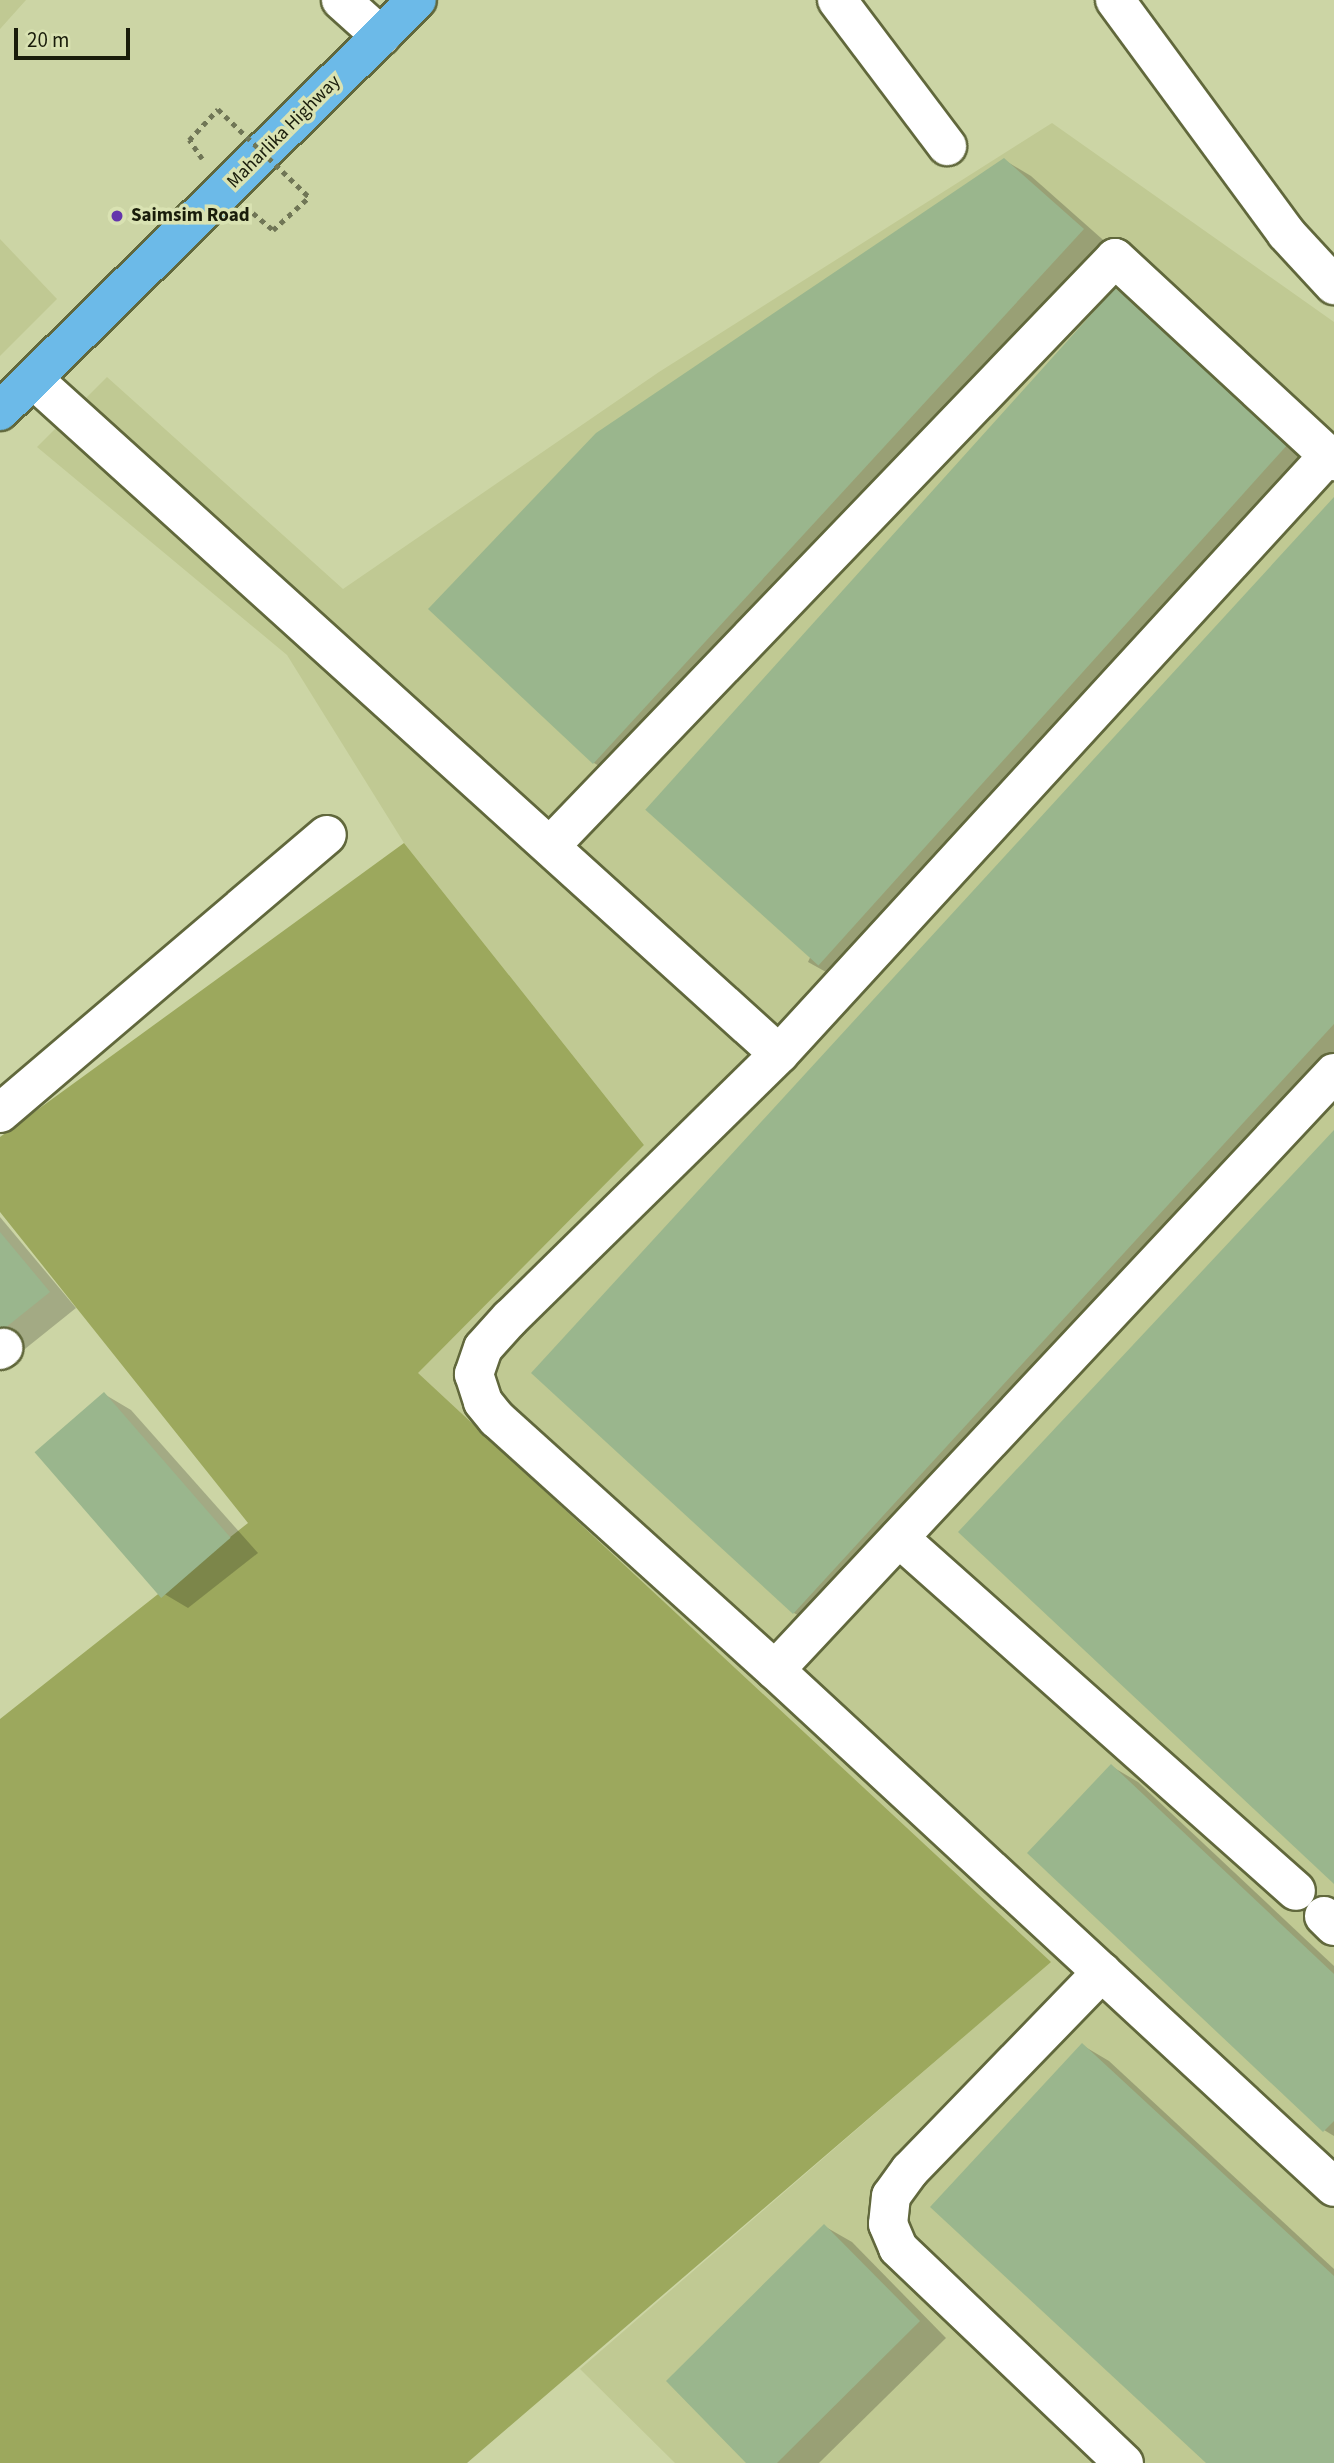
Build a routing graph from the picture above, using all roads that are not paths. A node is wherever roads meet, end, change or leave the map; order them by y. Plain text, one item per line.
1 (341, 0) edge
2 (417, 0) edge
3 (837, 0) edge
4 (1115, 0) edge
5 (381, 36) junction
6 (947, 146) dead end
7 (1334, 285) edge
8 (33, 379) junction
9 (0, 411) edge
10 (1331, 459) edge
11 (327, 835) dead end
12 (551, 845) junction
13 (779, 1054) junction
14 (1334, 1073) edge
15 (0, 1113) edge
16 (899, 1538) junction
17 (775, 1670) junction
18 (1296, 1891) dead end
19 (1102, 1972) junction
20 (1334, 2188) edge
21 (1124, 2463) edge

1 - 5 street
2 - 5 highway, Maharlika Highway
3 - 6 street
4 - 7 street
5 - 8 highway, Maharlika Highway
8 - 9 highway, Maharlika Highway
8 - 12 street
10 - 12 street
10 - 13 street
11 - 15 street
12 - 13 street
13 - 17 street
14 - 16 street
16 - 17 street
16 - 18 street
17 - 19 street
19 - 20 street
19 - 21 street

